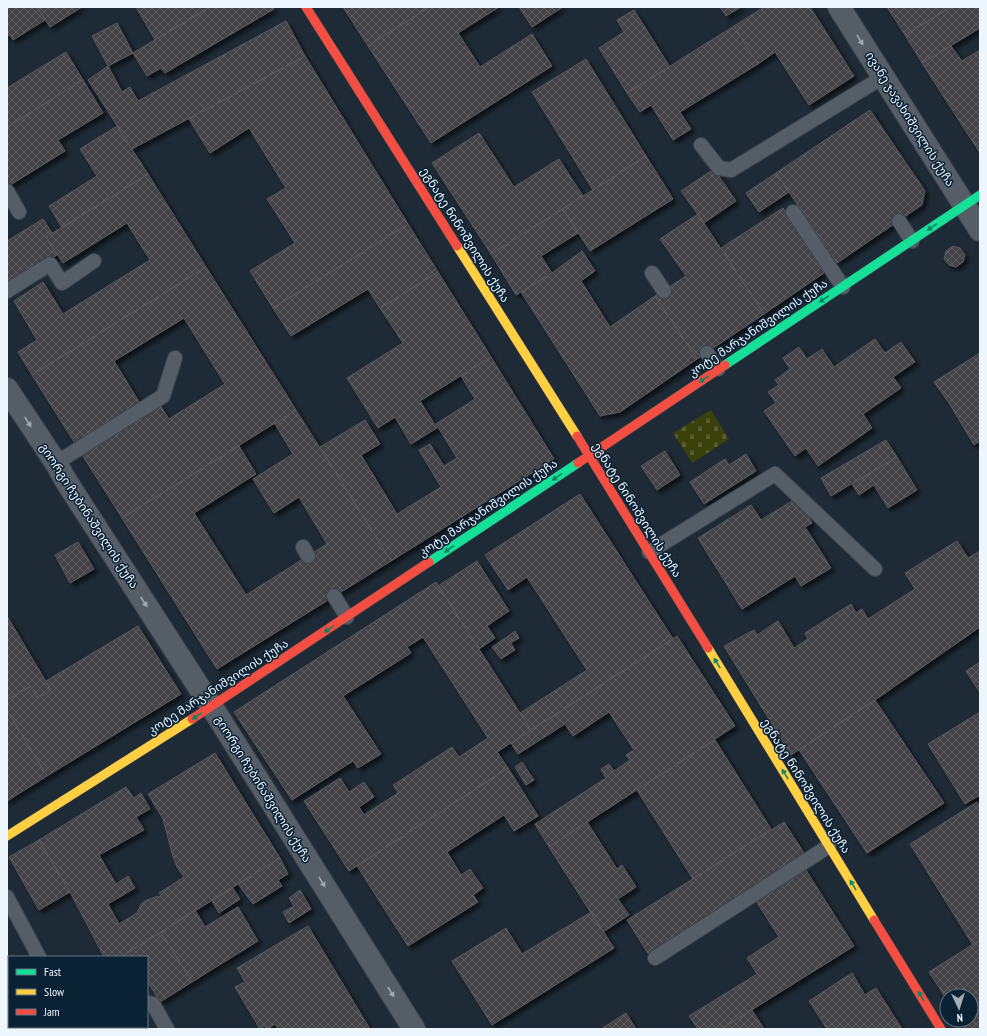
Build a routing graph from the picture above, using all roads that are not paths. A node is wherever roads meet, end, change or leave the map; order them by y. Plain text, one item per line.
1 (306, 7) edge
2 (839, 7) edge
3 (883, 77) junction
4 (701, 145) dead end
5 (7, 191) edge
6 (972, 200) edge
7 (19, 212) dead end
8 (793, 212) dead end
9 (899, 221) dead end
10 (980, 230) edge
11 (912, 241) junction
12 (94, 262) dead end
13 (652, 273) dead end
14 (843, 286) junction
15 (7, 291) edge
16 (664, 291) dead end
17 (707, 353) dead end
18 (175, 358) dead end
19 (718, 369) junction
20 (7, 389) edge
21 (589, 455) junction
22 (56, 463) junction
23 (649, 552) junction
24 (875, 569) dead end
25 (334, 596) dead end
26 (347, 617) junction
27 (211, 707) junction
28 (7, 836) edge
29 (829, 846) junction
30 (7, 897) edge
31 (38, 956) edge
32 (655, 958) dead end
33 (148, 1003) edge
34 (167, 1029) edge
35 (414, 1029) edge
36 (941, 1029) edge

1 - 21 street, ეგნატე ნინოშვილის ქუჩა
2 -> 3 street, ივანე ჯავახიშვილის ქუჩა
3 - 4 lane
3 - 6 street, ივანე ჯავახიშვილის ქუჩა
5 - 7 lane
6 - 10 street, ივანე ჯავახიშვილის ქუჩა
6 -> 11 street, კოტე მარჯანიშვილის ქუჩა
8 - 14 lane
9 - 11 lane
11 - 14 street, კოტე მარჯანიშვილის ქუჩა
12 - 15 lane
13 - 16 lane
14 -> 19 street, კოტე მარჯანიშვილის ქუჩა
17 - 19 lane
18 - 22 lane
19 -> 21 street, კოტე მარჯანიშვილის ქუჩა
20 -> 22 street, გიორგი ჩუბინაშვილის ქუჩა
21 - 23 street, ეგნატე ნინოშვილის ქუჩა
21 -> 26 street, კოტე მარჯანიშვილის ქუჩა
22 -> 27 street, გიორგი ჩუბინაშვილის ქუჩა
23 - 24 lane
29 -> 23 street, ეგნატე ნინოშვილის ქუჩა
25 - 26 lane
26 -> 27 street, კოტე მარჯანიშვილის ქუჩა
27 -> 28 street, კოტე მარჯანიშვილის ქუჩა
27 -> 35 street, გიორგი ჩუბინაშვილის ქუჩა
29 - 32 lane
36 -> 29 street, ეგნატე ნინოშვილის ქუჩა
30 - 31 lane
33 - 34 lane

